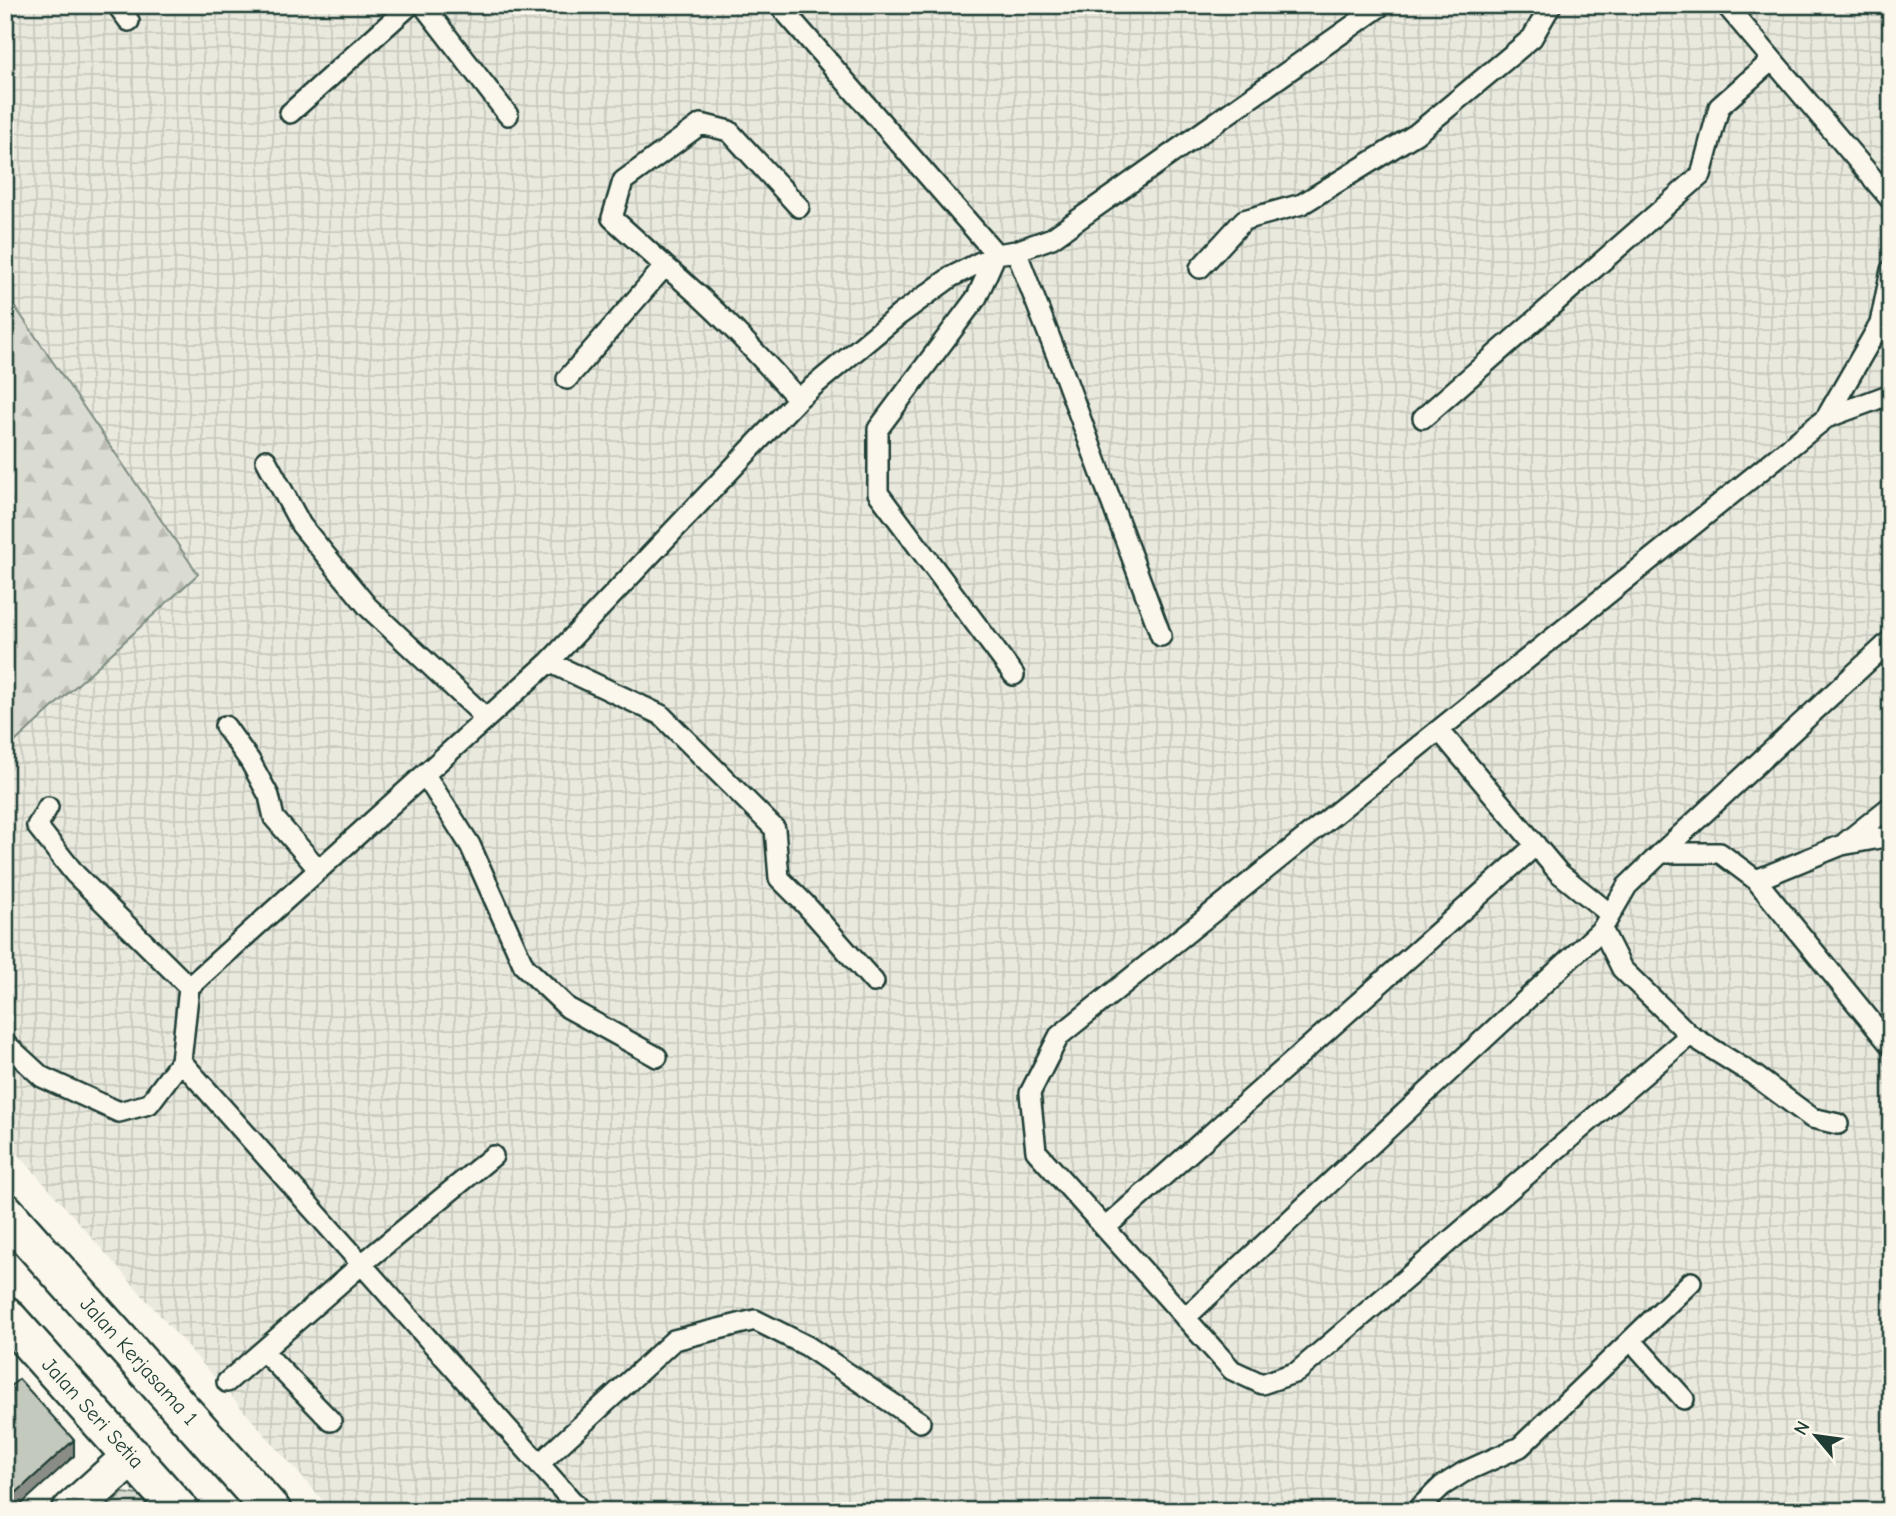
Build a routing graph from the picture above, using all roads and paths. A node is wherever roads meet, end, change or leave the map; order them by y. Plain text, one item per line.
1 (410, 5) edge
2 (423, 5) edge
3 (779, 5) edge
4 (1382, 5) edge
5 (1552, 5) edge
6 (1726, 5) edge
7 (1772, 60) junction
8 (290, 113) dead end
9 (508, 115) dead end
10 (1891, 200) edge
11 (799, 207) dead end
12 (1016, 251) junction
13 (996, 254) junction
14 (665, 267) junction
15 (1200, 268) dead end
16 (1891, 270) edge
17 (567, 379) dead end
18 (1891, 394) edge
19 (798, 399) junction
20 (1423, 418) dead end
21 (1826, 418) junction
22 (266, 460) dead end
23 (1161, 636) dead end
24 (1891, 640) edge
25 (549, 662) junction
26 (1014, 675) dead end
27 (486, 718) junction
28 (225, 726) dead end
29 (1439, 730) junction
30 (425, 775) junction
31 (1891, 806) edge
32 (48, 807) dead end
33 (1891, 836) edge
34 (1536, 845) junction
35 (1842, 845) junction
36 (1661, 853) junction
37 (319, 870) junction
38 (1756, 880) junction
39 (1606, 921) junction
40 (874, 982) dead end
41 (189, 987) junction
42 (1690, 1035) junction
43 (5, 1043) edge
44 (1891, 1046) edge
45 (657, 1057) dead end
46 (181, 1061) junction
47 (1839, 1124) dead end
48 (493, 1156) dead end
49 (5, 1212) edge
50 (1105, 1228) junction
51 (362, 1264) junction
52 (1691, 1282) dead end
53 (5, 1315) edge
54 (1185, 1318) junction
55 (1631, 1339) junction
56 (263, 1351) junction
57 (228, 1382) dead end
58 (1684, 1399) dead end
59 (331, 1421) dead end
60 (920, 1422) dead end
61 (132, 1456) junction
62 (540, 1464) junction
63 (71, 1511) edge
64 (180, 1511) edge
65 (272, 1511) edge
66 (581, 1511) edge
67 (1416, 1511) edge

1 - 8 lane
2 - 9 lane
3 - 13 lane
4 - 12 lane
5 - 15 lane
6 - 7 lane
7 - 10 lane
7 - 20 lane
11 - 14 lane
12 - 13 lane
12 - 23 lane
13 - 19 lane
13 - 26 lane
14 - 17 lane
14 - 19 lane
16 - 21 lane
18 - 21 lane
19 - 25 lane
21 - 29 lane
22 - 27 lane
24 - 36 lane
25 - 27 lane
25 - 40 lane
27 - 30 lane
28 - 37 lane
29 - 34 lane
29 - 50 lane
30 - 37 lane
30 - 45 lane
31 - 35 lane
32 - 41 lane
33 - 35 lane
34 - 39 lane
34 - 50 lane
35 - 38 lane
36 - 38 lane
36 - 39 lane
37 - 41 lane
38 - 44 lane
39 - 42 lane
39 - 54 lane
41 - 46 lane
42 - 47 lane
42 - 54 lane
43 - 46 lane
46 - 51 lane
48 - 51 lane
49 - 65 street, Jalan Kerjasama 1
50 - 54 lane
51 - 56 lane
51 - 62 lane
52 - 55 lane
53 - 61 street, Jalan Seri Setia
55 - 58 lane
55 - 67 lane
56 - 57 lane
56 - 59 lane
60 - 62 lane
61 - 63 street
61 - 64 street, Jalan Seri Setia
62 - 66 lane

